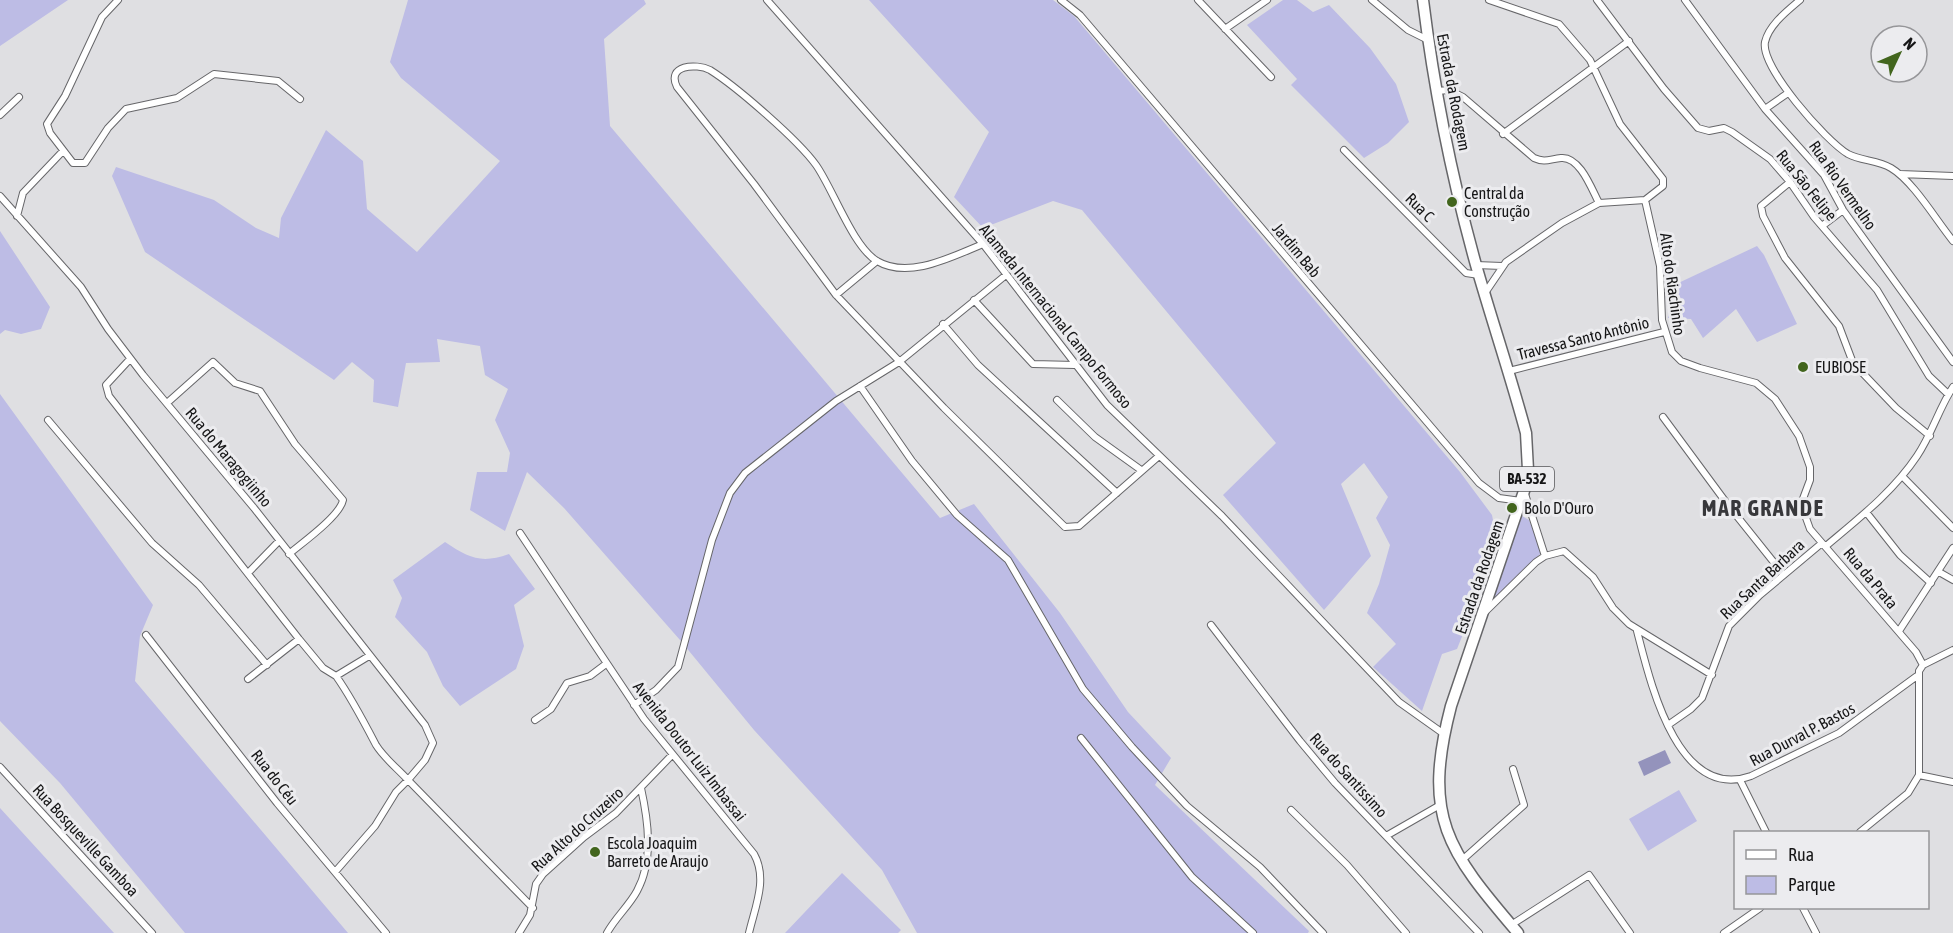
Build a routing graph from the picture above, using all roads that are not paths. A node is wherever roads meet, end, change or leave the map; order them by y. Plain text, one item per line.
1 (118, 0) edge
2 (767, 0) edge
3 (1061, 0) edge
4 (1198, 0) edge
5 (1267, 0) edge
6 (1372, 0) edge
7 (1423, 0) edge
8 (1489, 0) edge
9 (1597, 0) edge
10 (1685, 0) edge
11 (1800, 0) edge
12 (1225, 29) junction
13 (1428, 40) junction
14 (1629, 41) junction
15 (1593, 65) junction
16 (1271, 77) dead end
17 (1437, 91) junction
18 (1788, 93) junction
19 (19, 97) dead end
20 (300, 99) dead end
21 (1765, 109) junction
22 (0, 115) edge
23 (1503, 134) junction
24 (1344, 150) dead end
25 (63, 151) junction
26 (1900, 174) junction
27 (1953, 176) edge
28 (1790, 182) junction
29 (0, 196) edge
30 (1645, 200) junction
31 (1599, 203) junction
32 (1843, 210) junction
33 (17, 216) junction
34 (1822, 226) junction
35 (1953, 241) edge
36 (983, 244) junction
37 (877, 261) junction
38 (1502, 266) junction
39 (1478, 270) junction
40 (1006, 275) junction
41 (1485, 293) junction
42 (836, 295) junction
43 (974, 300) junction
44 (943, 324) junction
45 (1664, 332) junction
46 (130, 359) junction
47 (899, 362) junction
48 (1953, 362) edge
49 (1075, 365) junction
50 (1509, 371) junction
51 (860, 386) junction
52 (1953, 387) edge
53 (1948, 394) junction
54 (1057, 400) dead end
55 (166, 403) junction
56 (1663, 417) dead end
57 (48, 420) dead end
58 (1930, 436) junction
59 (1159, 456) junction
60 (1141, 470) junction
61 (1902, 477) junction
62 (1117, 493) junction
63 (1523, 496) junction
64 (1866, 513) junction
65 (1953, 528) edge
66 (520, 533) dead end
67 (279, 541) junction
68 (1824, 545) junction
69 (1953, 548) edge
70 (289, 554) junction
71 (1545, 556) junction
72 (1939, 572) junction
73 (248, 573) junction
74 (1784, 575) junction
75 (1953, 580) edge
76 (1931, 583) junction
77 (1480, 617) junction
78 (1211, 625) dead end
79 (1637, 631) junction
80 (1899, 632) junction
81 (146, 635) dead end
82 (299, 639) junction
83 (1953, 650) edge
84 (369, 656) junction
85 (606, 664) junction
86 (267, 665) junction
87 (1923, 665) junction
88 (1712, 675) junction
89 (336, 676) junction
90 (1917, 676) junction
91 (248, 680) dead end
92 (634, 705) junction
93 (535, 720) dead end
94 (1668, 725) junction
95 (1444, 734) junction
96 (1081, 738) dead end
97 (672, 755) junction
98 (0, 767) edge
99 (1513, 769) dead end
100 (1919, 775) junction
101 (408, 780) junction
102 (1740, 780) junction
103 (1953, 782) edge
104 (641, 789) junction
105 (1440, 805) junction
106 (1291, 810) dead end
107 (1766, 831) edge
108 (1861, 831) edge
109 (1386, 836) junction
110 (1460, 861) junction
111 (335, 872) junction
112 (533, 908) junction
113 (1759, 909) edge
114 (1804, 909) edge
115 (1514, 930) edge
116 (152, 933) edge
117 (386, 933) edge
118 (519, 933) edge
119 (607, 933) edge
120 (749, 933) edge
121 (1253, 933) edge
122 (1323, 933) edge
123 (1406, 933) edge
124 (1479, 933) edge
125 (1630, 933) edge
126 (1724, 933) edge
127 (1816, 933) edge

1 - 25 street
2 - 36 street, Alameda Internacional Campo Formoso
3 - 63 street, Jardim Bab
4 - 12 street
5 - 12 street
6 - 13 street
7 - 13 main road, Estrada da Rodagem / BA-532
8 - 15 street
9 - 14 street, Rua São Felipe
10 - 21 street, Rua Rio Vermelho
11 - 18 street
12 - 16 street
13 - 17 main road, Estrada da Rodagem / BA-532
14 - 15 street
14 - 28 street, Rua São Felipe
15 - 23 street
15 - 30 street
17 - 23 street
17 - 39 main road, Estrada da Rodagem / BA-532
18 - 21 street
18 - 26 street
19 - 22 street
20 - 25 street
21 - 32 street, Rua Rio Vermelho
23 - 31 street
24 - 39 street, Rua C
25 - 33 street
26 - 27 street
26 - 35 street
28 - 34 street, Rua São Felipe
28 - 58 street
29 - 33 street, Rua do Maragogiinho
30 - 31 street
30 - 45 street, Alto do Riachinho
31 - 38 street
32 - 34 street
32 - 48 street, Rua Rio Vermelho
33 - 46 street, Rua do Maragogiinho
34 - 53 street, Rua São Felipe
36 - 37 street
36 - 40 street, Alameda Internacional Campo Formoso
37 - 42 street
37 - 42 street
38 - 39 street
38 - 41 street
39 - 41 main road, Estrada da Rodagem / BA-532
40 - 43 street
40 - 49 street, Alameda Internacional Campo Formoso
41 - 50 main road, Estrada da Rodagem / BA-532
42 - 47 street
43 - 44 street
43 - 49 street
44 - 47 street
44 - 62 street
45 - 50 street, Travessa Santo Antônio
45 - 68 street, Alto do Riachinho
46 - 55 street, Rua do Maragogiinho
46 - 73 street
47 - 51 street
47 - 62 street
49 - 59 street, Alameda Internacional Campo Formoso
50 - 63 main road, Estrada da Rodagem / BA-532
51 - 92 street
51 - 122 street
52 - 53 street, Rua Santa Barbara
53 - 58 street, Rua Santa Barbara
54 - 60 street
55 - 67 street, Rua do Maragogiinho
55 - 70 street
56 - 74 street
57 - 86 street
58 - 61 street, Rua Santa Barbara
59 - 60 street
59 - 95 street, Alameda Internacional Campo Formoso
60 - 62 street
61 - 64 street, Rua Santa Barbara
61 - 65 street
63 - 71 street
63 - 77 main road, Estrada da Rodagem / BA-532
64 - 68 street, Rua Santa Barbara
64 - 76 street
66 - 85 street, Avenida Doutor Luiz Imbassai
67 - 70 street, Rua do Maragogiinho
67 - 73 street
68 - 74 street, Rua Santa Barbara
68 - 80 street, Rua da Prata
69 - 72 street
70 - 84 street, Rua do Maragogiinho
71 - 77 street
71 - 79 street
72 - 75 street
72 - 76 street
73 - 82 street
74 - 88 street, Rua Santa Barbara
76 - 80 street
77 - 95 main road, Estrada da Rodagem / BA-532
78 - 109 street, Rua do Santissimo
79 - 88 street
79 - 94 street, Rua Durval P. Bastos
80 - 87 street, Rua da Prata
81 - 111 street, Rua do Céu
82 - 86 street
82 - 89 street
83 - 87 street
84 - 89 street
84 - 101 street, Rua do Maragogiinho
85 - 92 street, Avenida Doutor Luiz Imbassai
85 - 93 street
86 - 91 street
87 - 90 street
88 - 94 street, Rua Santa Barbara
89 - 101 street
90 - 100 street
90 - 102 street, Rua Durval P. Bastos
92 - 97 street, Avenida Doutor Luiz Imbassai
94 - 102 street, Rua Durval P. Bastos
95 - 105 main road, Estrada da Rodagem / BA-532
96 - 121 street
97 - 104 street, Rua Alto do Cruzeiro
97 - 120 street, Avenida Doutor Luiz Imbassai
98 - 116 street, Rua Bosqueville Gamboa
99 - 110 street
100 - 103 street
100 - 108 street
101 - 111 street
101 - 112 street
102 - 107 street
104 - 112 street, Rua Alto do Cruzeiro
104 - 119 street
105 - 109 street
105 - 110 main road, Estrada da Rodagem / BA-532
106 - 123 street
109 - 124 street, Rua do Santissimo
110 - 115 main road, Estrada da Rodagem / BA-532
111 - 117 street, Rua do Céu
112 - 118 street, Rua Alto do Cruzeiro
113 - 126 street
114 - 127 street
115 - 125 street

